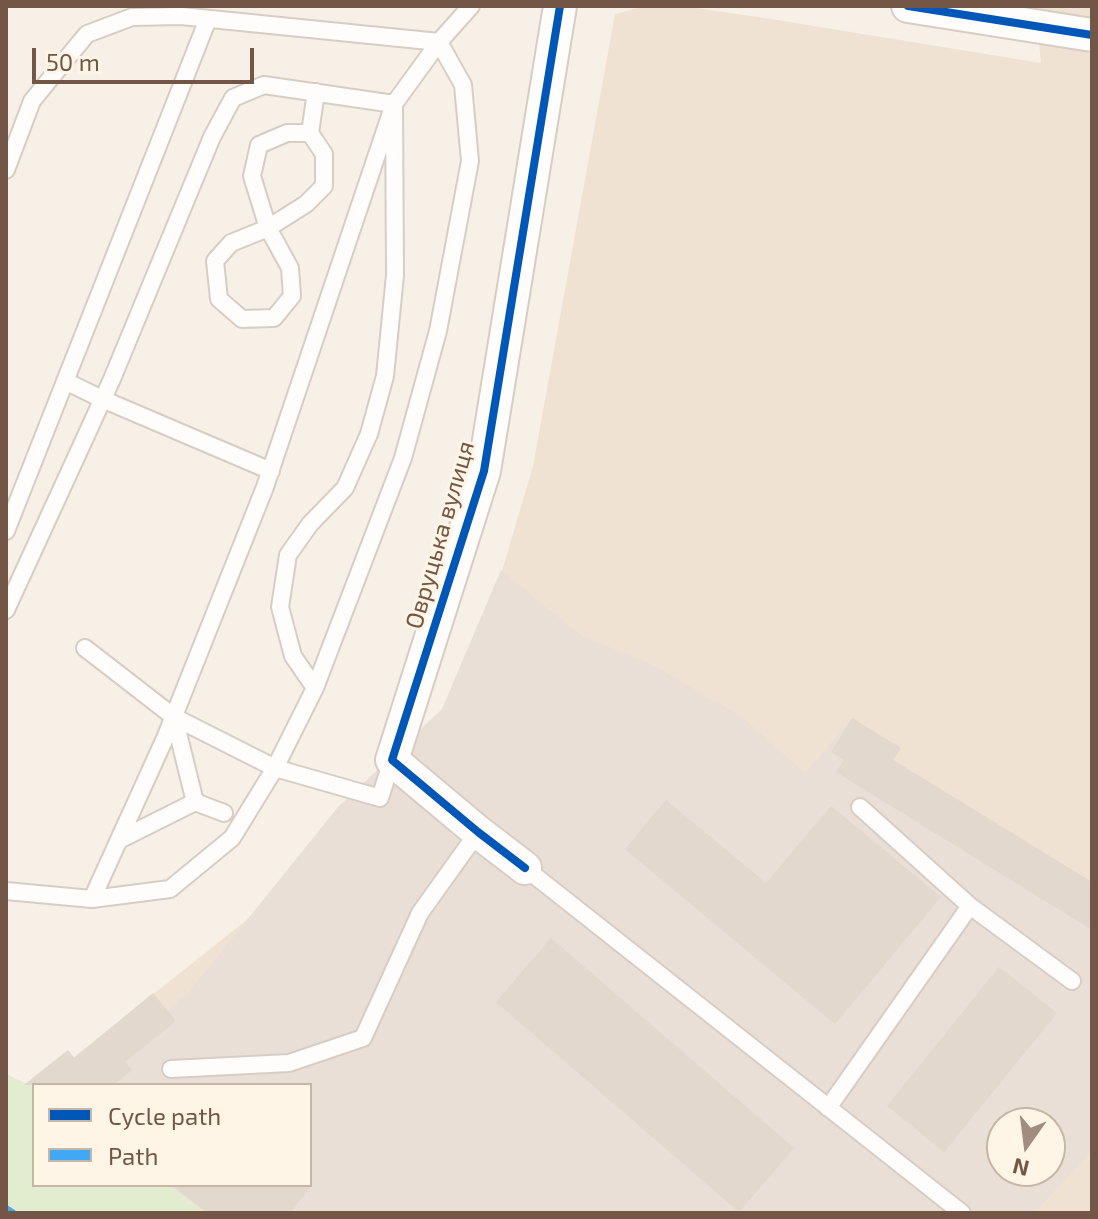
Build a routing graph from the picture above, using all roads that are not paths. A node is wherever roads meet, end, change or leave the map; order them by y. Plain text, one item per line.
1 (471, 6) edge
2 (560, 6) edge
3 (908, 6) edge
4 (1016, 15) edge
5 (208, 19) junction
6 (1092, 35) edge
7 (439, 42) junction
8 (316, 92) junction
9 (394, 104) junction
10 (310, 133) junction
11 (6, 170) edge
12 (268, 228) junction
13 (65, 381) junction
14 (102, 399) junction
15 (271, 471) junction
16 (6, 531) edge
17 (6, 610) edge
18 (85, 648) dead end
19 (315, 688) junction
20 (174, 717) junction
21 (392, 760) junction
22 (275, 768) junction
23 (195, 802) junction
24 (860, 807) dead end
25 (224, 813) dead end
26 (478, 832) junction
27 (119, 840) junction
28 (525, 868) joint
29 (6, 891) edge
30 (92, 899) junction
31 (970, 906) junction
32 (1072, 981) dead end
33 (171, 1069) dead end
34 (828, 1108) junction
35 (962, 1213) edge

1 - 7 lane
2 - 21 street, Овруцька вулиця
3 - 4 street
4 - 6 street
5 - 7 lane
5 - 11 lane
5 - 13 lane
7 - 9 lane
7 - 19 lane
8 - 9 lane
8 - 10 lane
8 - 14 lane
9 - 15 lane
9 - 19 lane
10 - 12 lane
10 - 12 lane
12 - 12 lane
13 - 14 lane
13 - 16 lane
14 - 15 lane
14 - 17 lane
15 - 20 lane
18 - 20 lane
19 - 22 lane
20 - 22 lane
20 - 23 lane
20 - 27 lane
21 - 22 lane
21 - 26 street
22 - 30 lane
23 - 25 lane
23 - 27 lane
24 - 31 lane
26 - 28 street
26 - 33 lane
27 - 30 lane
28 - 34 lane
29 - 30 lane
31 - 32 lane
31 - 34 lane
34 - 35 lane

